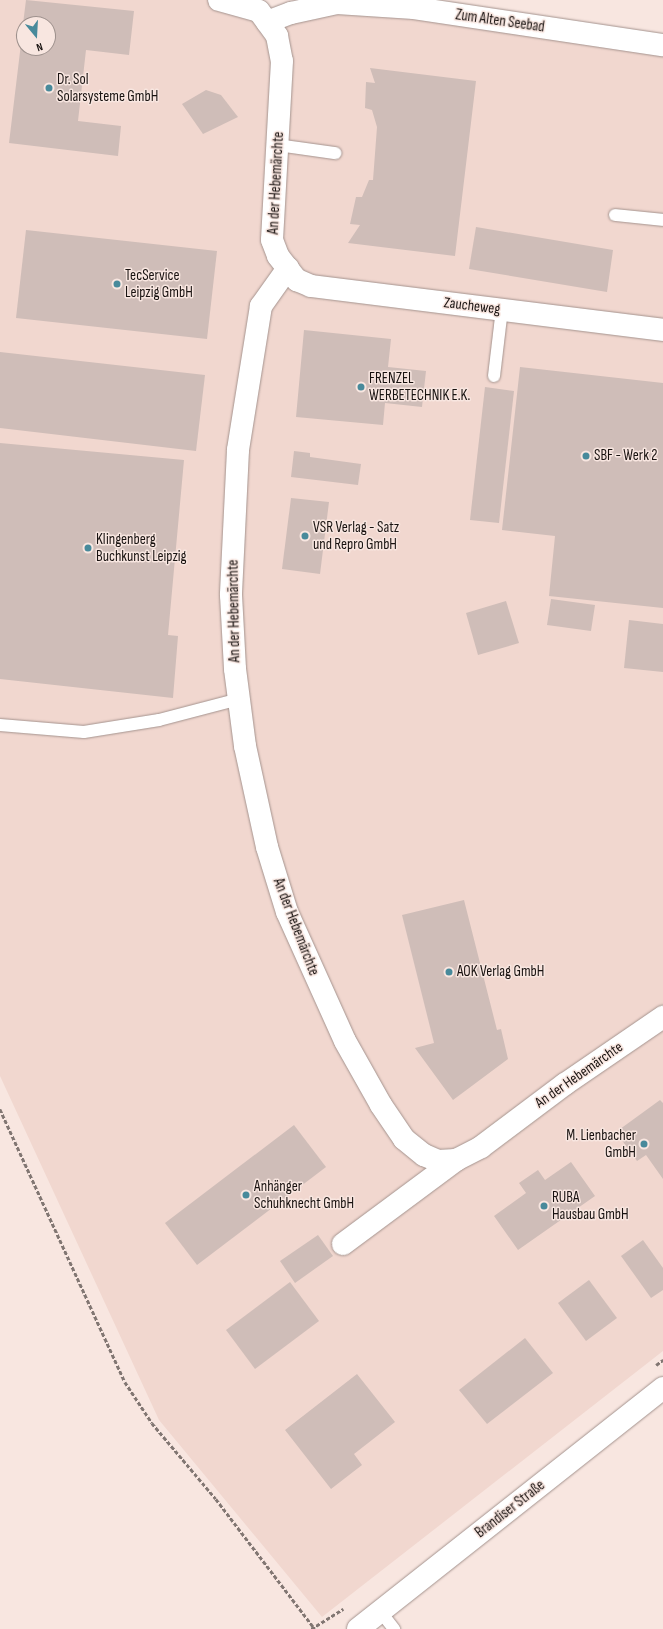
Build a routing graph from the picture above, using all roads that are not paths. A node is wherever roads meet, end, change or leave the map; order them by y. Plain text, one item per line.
1 (219, 0) edge
2 (263, 16) junction
3 (663, 45) edge
4 (278, 145) junction
5 (335, 153) dead end
6 (615, 215) dead end
7 (663, 220) edge
8 (288, 268) junction
9 (502, 310) junction
10 (663, 330) edge
11 (494, 376) dead end
12 (239, 699) junction
13 (0, 725) edge
14 (663, 1017) edge
15 (456, 1160) junction
16 (343, 1244) dead end
17 (663, 1388) edge
18 (380, 1612) junction
19 (358, 1629) edge
20 (394, 1629) edge

1 - 2 street
2 - 3 street, Zum Alten Seebad
2 - 4 street, An der Hebemärchte
4 - 5 lane
4 - 8 street, An der Hebemärchte
6 - 7 lane
8 - 9 street, Zaucheweg
8 - 12 street, An der Hebemärchte
9 - 10 street, Zaucheweg
9 - 11 lane
12 - 13 lane
12 - 15 street, An der Hebemärchte
14 - 15 street, An der Hebemärchte
15 - 16 street, An der Hebemärchte
17 - 18 street, Brandiser Straße
18 - 19 street, Brandiser Straße
18 - 20 lane

